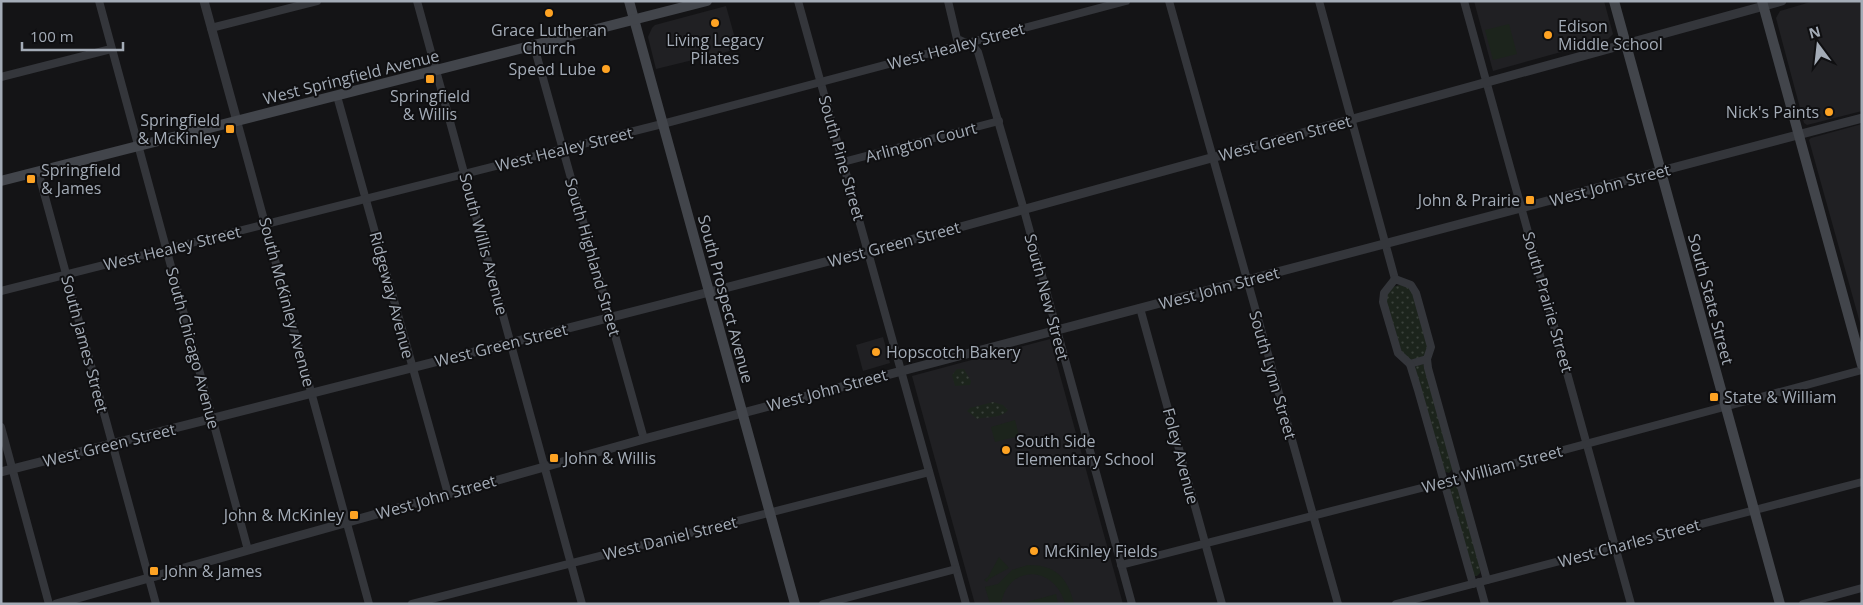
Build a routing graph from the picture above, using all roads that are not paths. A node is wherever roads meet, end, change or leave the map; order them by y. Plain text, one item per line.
1 (99, 1) edge
2 (204, 1) edge
3 (317, 1) edge
4 (417, 1) edge
5 (629, 1) edge
6 (707, 1) edge
7 (798, 1) edge
8 (948, 1) edge
9 (1126, 1) edge
10 (1169, 1) edge
11 (1319, 1) edge
12 (1464, 1) edge
13 (1614, 1) edge
14 (1782, 1) edge
15 (1763, 4) edge
16 (634, 21) junction
17 (211, 28) junction
18 (966, 43) junction
19 (1626, 45) junction
20 (534, 46) junction
21 (111, 48) junction
22 (436, 71) junction
23 (1, 77) edge
24 (820, 82) junction
25 (1488, 83) junction
26 (337, 96) junction
27 (1862, 118) edge
28 (1352, 120) junction
29 (237, 121) junction
30 (999, 121) junction
31 (662, 124) junction
32 (1799, 134) junction
33 (138, 146) junction
34 (563, 149) junction
35 (1214, 158) junction
36 (843, 162) junction
37 (38, 171) junction
38 (1661, 172) junction
39 (465, 174) junction
40 (1, 181) edge
41 (366, 199) junction
42 (1522, 208) junction
43 (1024, 210) junction
44 (266, 224) junction
45 (1385, 244) junction
46 (166, 250) junction
47 (868, 251) junction
48 (66, 275) junction
49 (1395, 279) junction
50 (1246, 280) junction
51 (1, 291) edge
52 (709, 292) junction
53 (1140, 308) junction
54 (610, 317) junction
55 (1056, 330) junction
56 (512, 342) junction
57 (1427, 359) junction
58 (1410, 364) junction
59 (1862, 365) edge
60 (412, 368) junction
61 (900, 370) junction
62 (1862, 370) edge
63 (312, 393) junction
64 (1725, 407) junction
65 (742, 412) junction
66 (212, 419) junction
67 (1, 427) edge
68 (644, 439) junction
69 (1586, 443) junction
70 (112, 444) junction
71 (544, 467) junction
72 (13, 469) junction
73 (1, 472) edge
74 (928, 472) junction
75 (1458, 478) junction
76 (1444, 482) junction
77 (1862, 482) edge
78 (448, 494) junction
79 (1754, 510) junction
80 (770, 512) junction
81 (1312, 516) junction
82 (347, 522) junction
83 (1205, 543) junction
84 (1615, 547) junction
85 (248, 550) junction
86 (571, 563) junction
87 (1122, 564) junction
88 (956, 569) junction
89 (149, 578) junction
90 (1479, 582) junction
91 (1862, 588) edge
92 (415, 603) edge
93 (50, 604) edge
94 (56, 604) edge
95 (156, 604) edge
96 (369, 604) edge
97 (582, 604) edge
98 (795, 604) edge
99 (822, 604) edge
100 (966, 604) edge
101 (1132, 604) edge
102 (1222, 604) edge
103 (1338, 604) edge
104 (1396, 604) edge
105 (1485, 604) edge
106 (1631, 604) edge
107 (1780, 604) edge
108 (1803, 604) edge

1 - 21 street, South Chicago Avenue
2 - 17 street, South McKinley Avenue
3 - 17 street
4 - 22 street, South Willis Avenue
5 - 16 main road, South Prospect Avenue
6 - 16 main road, West Springfield Avenue
7 - 24 street, South Pine Street
8 - 18 street, South New Street
9 - 18 street, West Healey Street
10 - 35 street, South Lynn Street
11 - 28 street
12 - 25 street, South Prairie Street
13 - 19 main road, South State Street
14 - 15 street, West Green Street
15 - 19 street, West Green Street
15 - 32 main road
16 - 20 main road, West Springfield Avenue
16 - 31 main road, South Prospect Avenue
17 - 29 street, South McKinley Avenue
18 - 24 street, West Healey Street
18 - 30 street, South New Street
19 - 25 street, West Green Street
19 - 38 main road, South State Street
20 - 22 main road, West Springfield Avenue
20 - 34 street, South Highland Street
21 - 23 street
21 - 33 street, South Chicago Avenue
22 - 26 main road, West Springfield Avenue
22 - 39 street, South Willis Avenue
24 - 31 street, West Healey Street
24 - 36 street, South Pine Street
25 - 28 street, West Green Street
25 - 42 street, South Prairie Street
26 - 29 main road, West Springfield Avenue
26 - 41 street, Ridgeway Avenue
27 - 32 street, West John Street
28 - 35 street, West Green Street
28 - 45 street
29 - 33 main road, West Springfield Avenue
29 - 44 street, South McKinley Avenue
30 - 36 street, Arlington Court
30 - 43 street, South New Street
31 - 34 street, West Healey Street
31 - 52 main road, South Prospect Avenue
32 - 38 street, West John Street
32 - 59 main road
33 - 37 main road, West Springfield Avenue
33 - 46 street, South Chicago Avenue
34 - 39 street, West Healey Street
34 - 54 street, South Highland Street
35 - 43 street, West Green Street
35 - 50 street, South Lynn Street
36 - 47 street, South Pine Street
37 - 40 main road, West Springfield Avenue
37 - 48 street, South James Street
38 - 42 street, West John Street
38 - 64 main road, South State Street
39 - 41 street, West Healey Street
39 - 56 street, South Willis Avenue
41 - 44 street, West Healey Street
41 - 60 street, Ridgeway Avenue
42 - 45 street, West John Street
42 - 69 street, South Prairie Street
43 - 47 street, West Green Street
43 - 55 street, South New Street
44 - 46 street, West Healey Street
44 - 63 street, South McKinley Avenue
45 - 49 street
45 - 50 street, West John Street
46 - 48 street, West Healey Street
46 - 66 street, South Chicago Avenue
47 - 52 street, West Green Street
47 - 61 street, South Pine Street
48 - 51 street, West Healey Street
48 - 70 street, South James Street
49 - 57 street
49 - 58 street
50 - 53 street, West John Street
50 - 81 street, South Lynn Street
52 - 54 street, West Green Street
52 - 65 main road, South Prospect Avenue
53 - 55 street, West John Street
53 - 83 street, Foley Avenue
54 - 56 street, West Green Street
54 - 68 street, South Highland Street
55 - 61 street, West John Street
55 - 87 street, South New Street
56 - 60 street, West Green Street
56 - 71 street, South Willis Avenue
57 - 58 street
57 - 75 street
58 - 76 street
60 - 63 street, West Green Street
60 - 78 street, Ridgeway Avenue
61 - 65 street, West John Street
61 - 74 street, South Pine Street
62 - 64 street, West William Street
63 - 66 street, West Green Street
63 - 82 street, South McKinley Avenue
64 - 69 street, West William Street
64 - 79 main road, South State Street
65 - 68 street, West John Street
65 - 80 main road, South Prospect Avenue
66 - 70 street, West Green Street
66 - 85 street, South Chicago Avenue
67 - 72 street
68 - 71 street, West John Street
69 - 75 street, West William Street
69 - 84 street, South Prairie Street
70 - 72 street, West Green Street
70 - 89 street, South James Street
71 - 78 street, West John Street
71 - 86 street, South Willis Avenue
72 - 73 street, West Green Street
72 - 93 street
74 - 80 street, West Daniel Street
74 - 88 street, South Pine Street
75 - 76 street, West William Street
75 - 90 street
76 - 81 street, West William Street
76 - 90 street
77 - 79 street, West Charles Street
78 - 82 street, West John Street
79 - 84 street, West Charles Street
79 - 107 main road, South State Street
80 - 86 street, West Daniel Street
80 - 98 main road, South Prospect Avenue
81 - 83 street, West William Street
81 - 103 street, South Lynn Street
82 - 85 street, West John Street
82 - 96 street, South McKinley Avenue
83 - 87 street, West William Street
83 - 102 street, Foley Avenue
84 - 90 street, West Charles Street
84 - 106 street, South Prairie Street
85 - 89 street, West John Street
86 - 92 street, West Daniel Street
86 - 97 street, South Willis Avenue
87 - 101 street, South New Street
88 - 99 street
88 - 100 street, South Pine Street
89 - 94 street, West John Street
89 - 95 street, South James Street
90 - 104 street, West Charles Street
90 - 105 street
91 - 108 street

